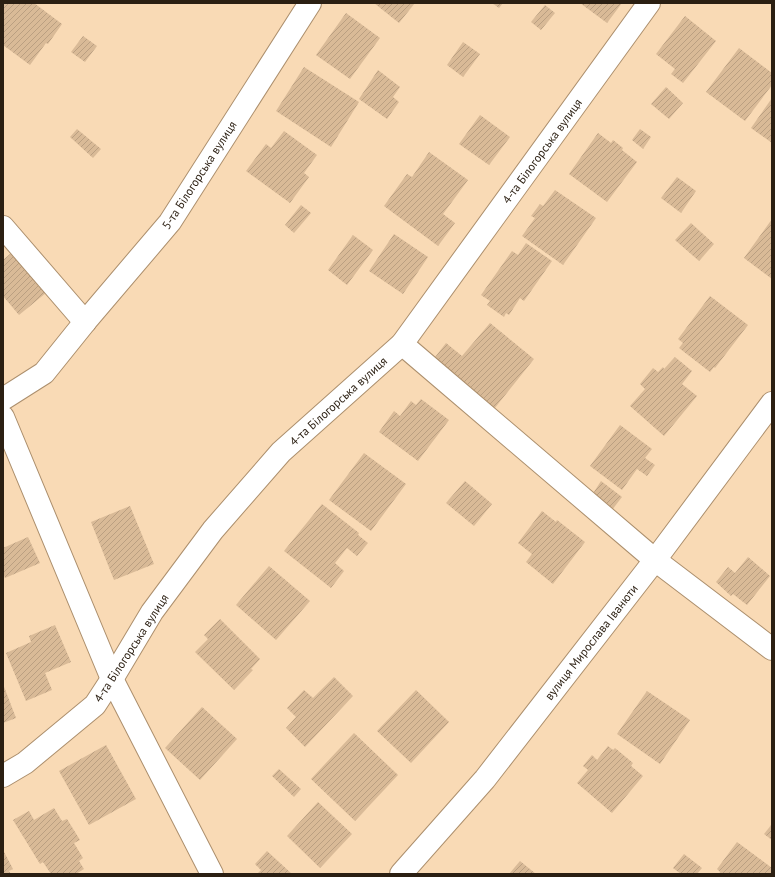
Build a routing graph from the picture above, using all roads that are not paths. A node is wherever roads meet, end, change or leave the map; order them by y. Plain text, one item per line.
1 (310, 3) edge
2 (649, 3) edge
3 (3, 226) edge
4 (85, 322) junction
5 (402, 344) junction
6 (3, 399) edge
7 (772, 403) edge
8 (3, 417) edge
9 (655, 560) junction
10 (772, 649) edge
11 (112, 679) junction
12 (3, 776) edge
13 (212, 874) edge
14 (401, 874) edge

1 - 4 street, 5-та Білогорська вулиця
2 - 5 street, 4-та Білогорська вулиця
3 - 4 street
4 - 6 street, 5-та Білогорська вулиця
5 - 9 street
5 - 11 street, 4-та Білогорська вулиця
7 - 9 street, вулиця Мирослава Іванюти
8 - 11 street
9 - 10 street
9 - 14 street, вулиця Мирослава Іванюти
11 - 12 street, 4-та Білогорська вулиця
11 - 13 street

